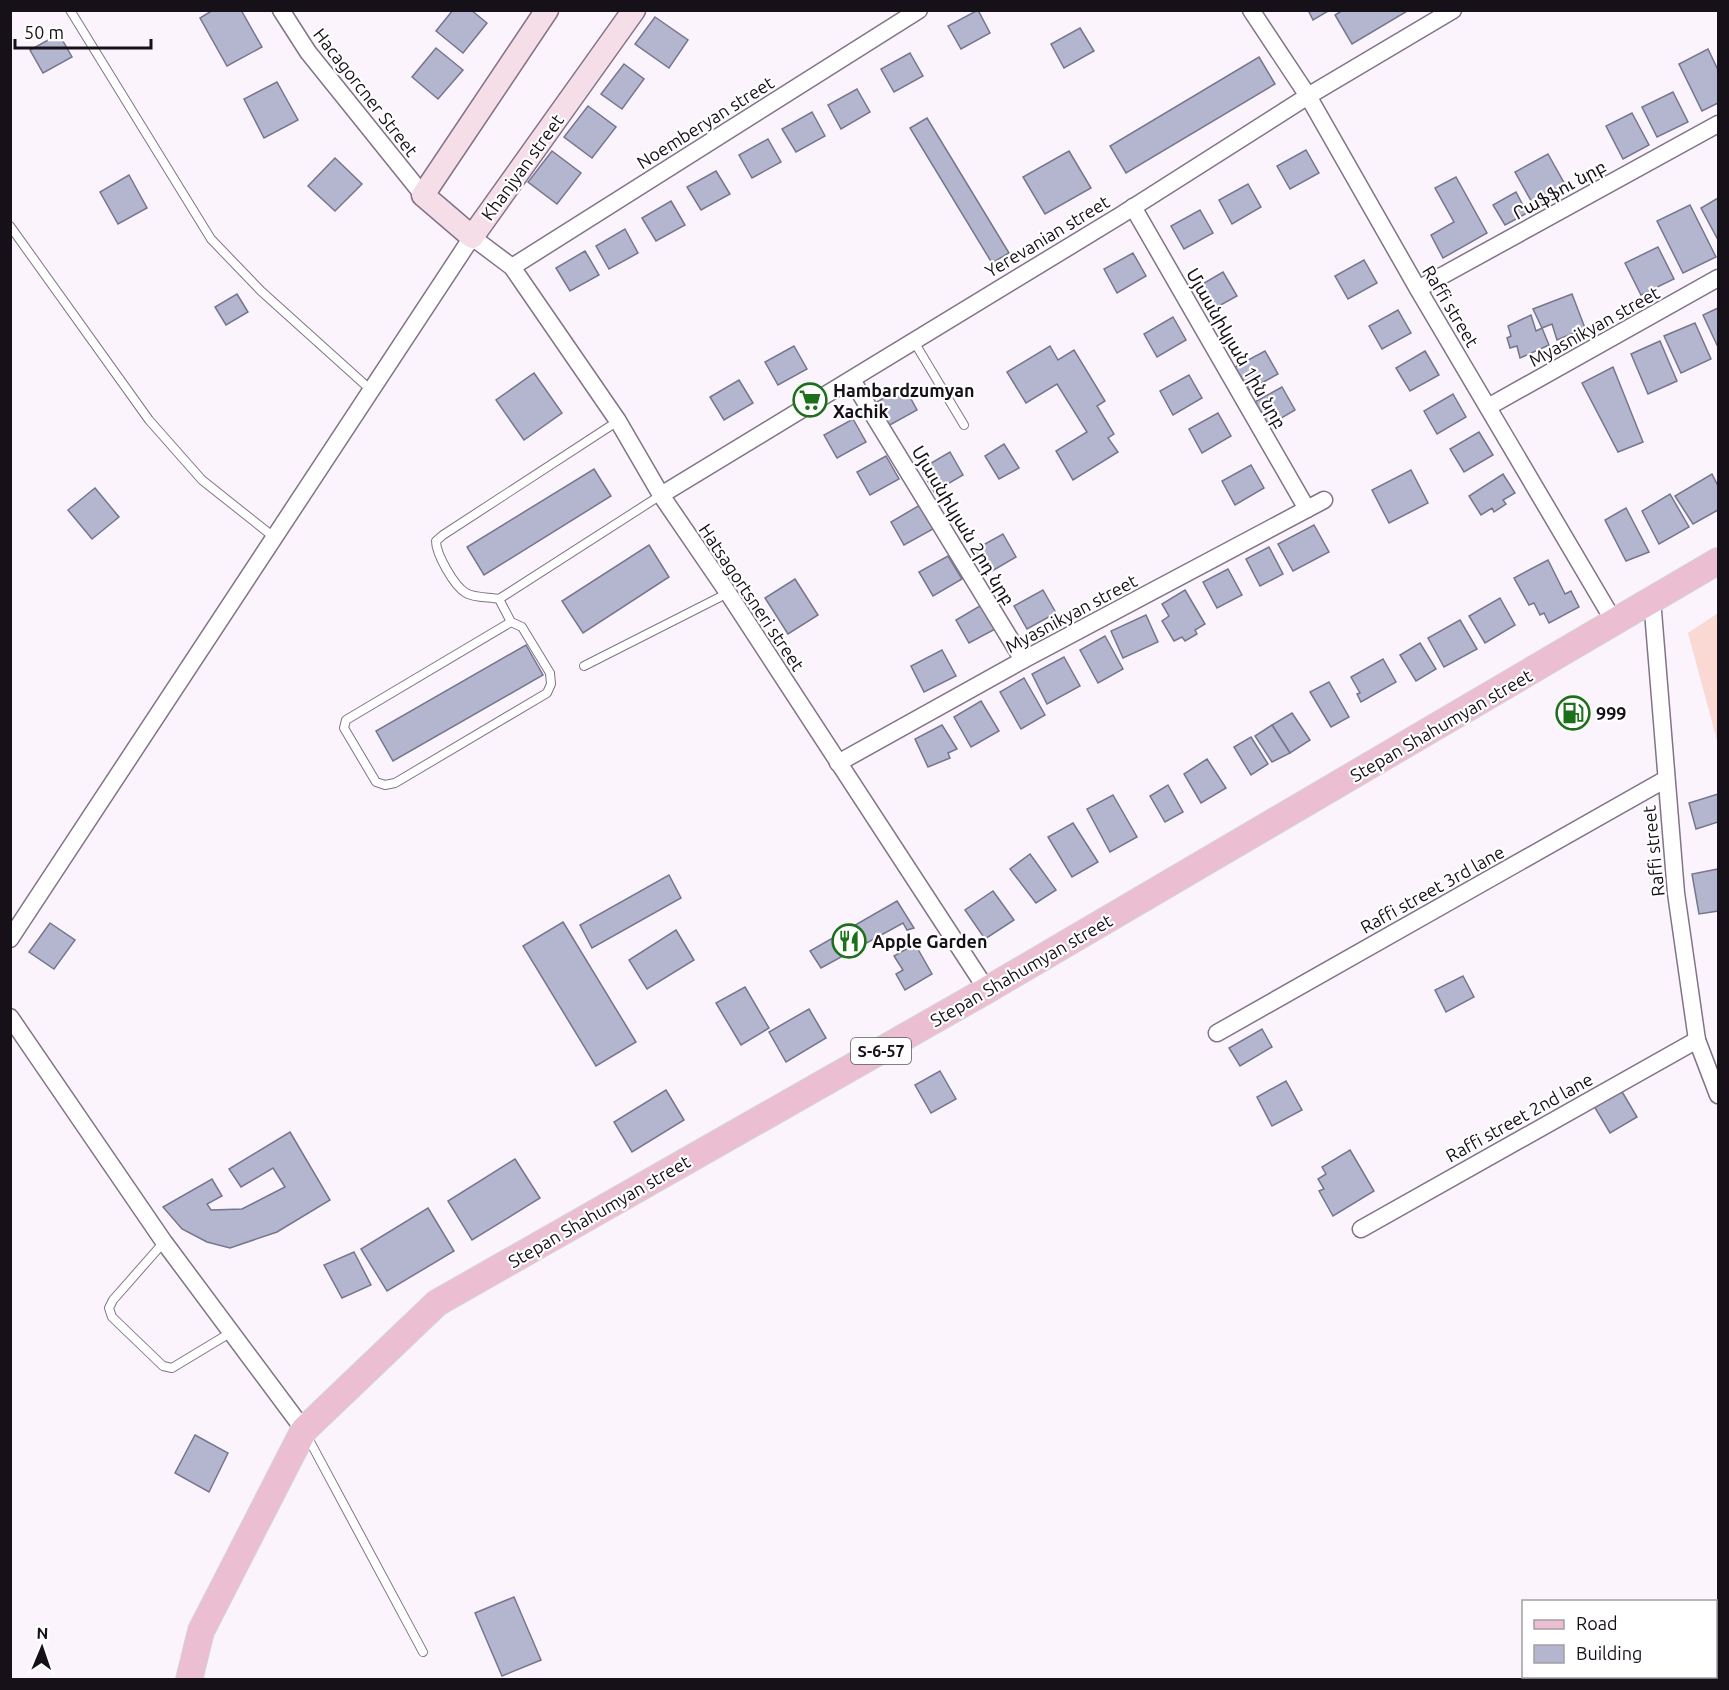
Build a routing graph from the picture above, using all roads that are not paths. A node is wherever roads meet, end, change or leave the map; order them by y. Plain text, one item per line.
1 (70, 10) edge
2 (281, 10) edge
3 (547, 10) edge
4 (634, 10) edge
5 (919, 10) edge
6 (1251, 10) edge
7 (1448, 12) edge
8 (1308, 96) junction
9 (1719, 124) edge
10 (423, 195) junction
11 (1133, 207) junction
12 (10, 226) edge
13 (472, 237) junction
14 (512, 267) junction
15 (1719, 278) edge
16 (1418, 289) junction
17 (913, 340) junction
18 (852, 380) junction
19 (372, 392) junction
20 (1488, 407) junction
21 (618, 421) junction
22 (964, 425) dead end
23 (661, 495) junction
24 (1324, 500) dead end
25 (1307, 509) junction
26 (275, 538) junction
27 (1719, 561) edge
28 (728, 593) junction
29 (499, 599) junction
30 (1652, 599) junction
31 (511, 622) junction
32 (1615, 623) junction
33 (1023, 660) junction
34 (584, 666) dead end
35 (838, 764) junction
36 (1666, 779) junction
37 (10, 939) edge
38 (987, 990) junction
39 (10, 1017) edge
40 (1217, 1033) dead end
41 (1697, 1040) junction
42 (1719, 1095) edge
43 (1361, 1229) dead end
44 (164, 1242) junction
45 (230, 1333) junction
46 (304, 1430) junction
47 (423, 1652) dead end
48 (189, 1680) edge

1 - 19 lane
2 - 10 street, Hacagorcner Street
3 - 10 street
4 - 13 street, Khanjyan street
5 - 14 street, Noemberyan street
6 - 8 street, Raffi street
7 - 8 street, Yerevanian street
8 - 11 street, Yerevanian street
8 - 16 street, Raffi street
9 - 16 street, Րաֆֆու նրբ
10 - 13 street, Khanjyan street
11 - 17 street, Yerevanian street
11 - 25 street, Մյասնիկյան 1ին նրբ
12 - 26 lane
13 - 14 street, Hatsagortsneri street
13 - 19 street
14 - 21 street, Hatsagortsneri street
15 - 20 street, Myasnikyan street
16 - 20 street, Raffi street
17 - 18 street, Yerevanian street
17 - 22 lane
18 - 23 street, Yerevanian street
18 - 33 street, Մյասնիկյան 2րդ նրբ
19 - 26 street
20 - 32 street, Raffi street
21 - 23 street, Hatsagortsneri street
21 - 29 lane
23 - 28 street, Hatsagortsneri street
23 - 29 lane
24 - 25 street, Myasnikyan street
25 - 33 street, Myasnikyan street
26 - 37 street
27 - 30 main road, Stepan Shahumyan street / Տ-6-57
28 - 34 lane
28 - 35 street, Hatsagortsneri street
29 - 31 lane
30 - 32 main road, Stepan Shahumyan street / Տ-6-57
30 - 36 street, Raffi street
31 - 31 lane
32 - 38 main road, Stepan Shahumyan street / Տ-6-57
33 - 35 street, Myasnikyan street
35 - 38 street, Hatsagortsneri street
36 - 40 street, Raffi street 3rd lane
36 - 41 street, Raffi street
38 - 46 main road, Stepan Shahumyan street / Տ-6-57
39 - 44 street
41 - 42 street, Raffi street
41 - 43 street, Raffi street 2nd lane
44 - 45 street
44 - 45 lane
45 - 46 street
46 - 47 lane
46 - 48 main road, Stepan Shahumyan street / Տ-6-57

